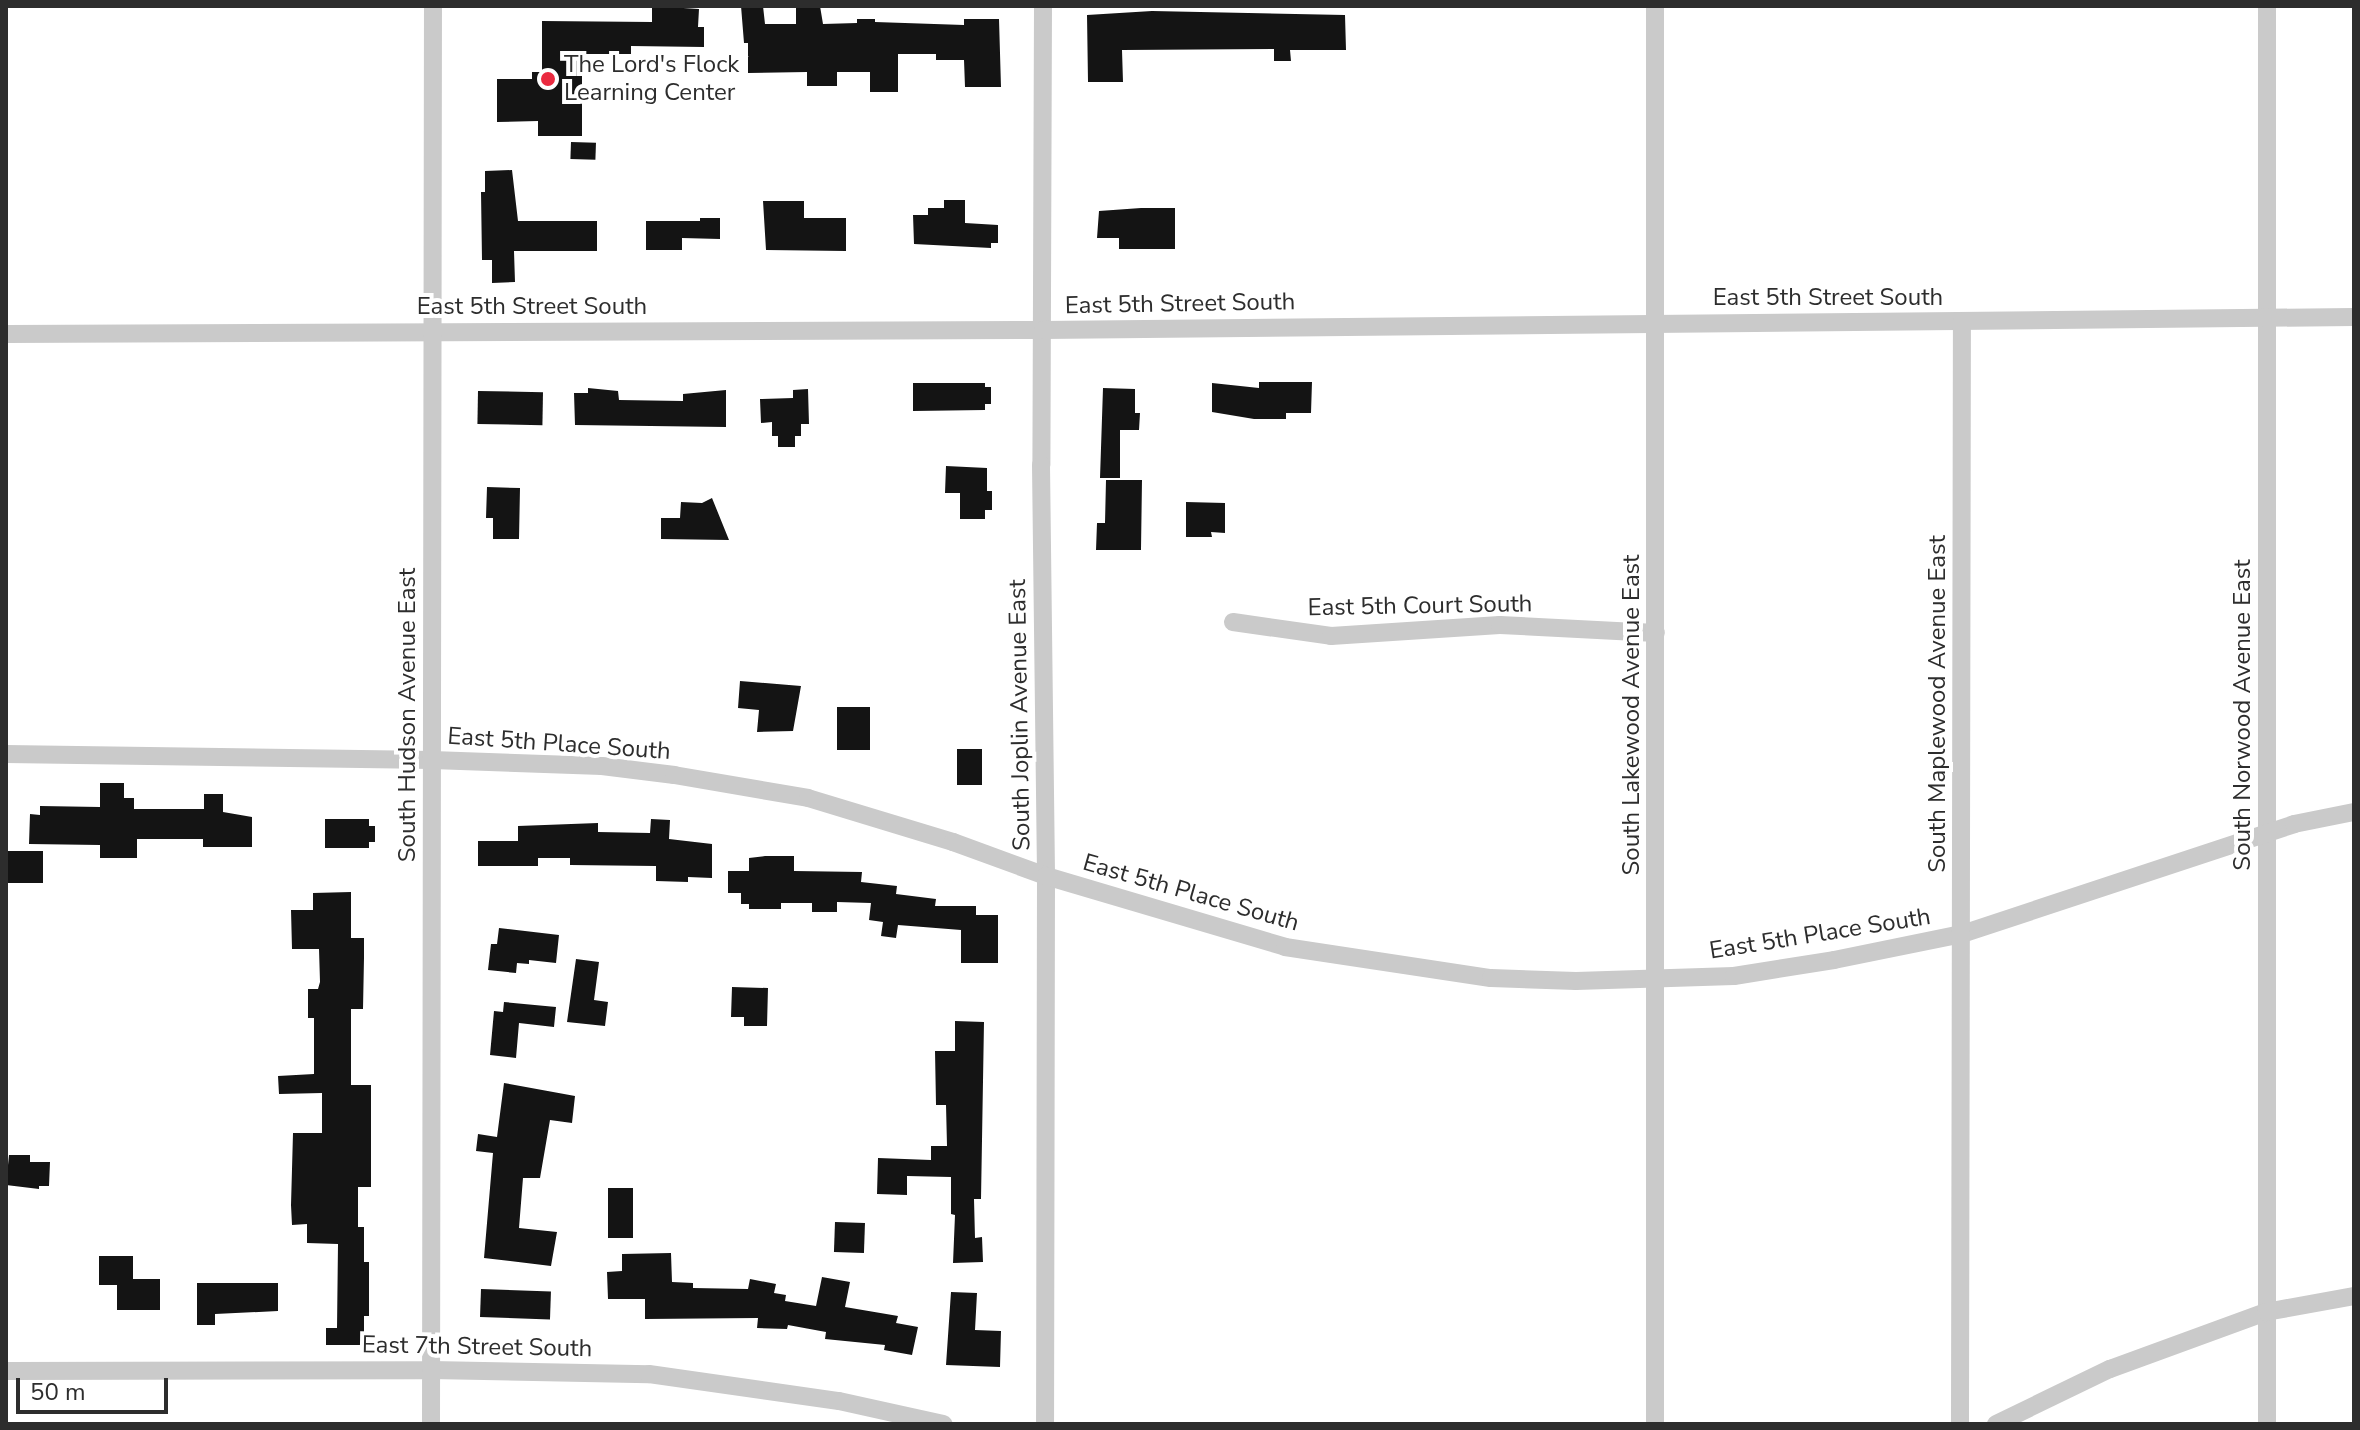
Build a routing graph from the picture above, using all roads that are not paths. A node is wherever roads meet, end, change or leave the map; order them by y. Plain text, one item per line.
1 (433, 6) edge
2 (1043, 6) edge
3 (1655, 6) edge
4 (2267, 6) edge
5 (2354, 317) edge
6 (2267, 318) junction
7 (1962, 321) junction
8 (1657, 323) junction
9 (1043, 330) junction
10 (431, 332) junction
11 (6, 334) edge
12 (1233, 622) dead end
13 (1656, 633) junction
14 (6, 754) edge
15 (432, 760) junction
16 (2354, 812) edge
17 (2266, 833) junction
18 (1046, 876) junction
19 (1962, 934) junction
20 (1656, 981) junction
21 (2354, 1296) edge
22 (2266, 1312) junction
23 (431, 1370) junction
24 (6, 1371) edge
25 (431, 1424) edge
26 (943, 1424) edge
27 (1045, 1424) edge
28 (1655, 1424) edge
29 (1960, 1424) edge
30 (1996, 1424) edge
31 (2267, 1424) edge

1 - 10 street, South Hudson Avenue East
2 - 9 street, South Joplin Avenue East
3 - 8 street, South Lakewood Avenue East
4 - 6 street, South Norwood Avenue East
5 - 6 street, East 5th Street South
6 - 7 street, East 5th Street South
6 - 17 street, South Norwood Avenue East
7 - 8 street, East 5th Street South
7 - 19 street, South Maplewood Avenue East
8 - 9 street, East 5th Street South
8 - 13 street, South Lakewood Avenue East
9 - 10 street, East 5th Street South
9 - 18 street, South Joplin Avenue East
10 - 11 street, East 5th Street South
10 - 15 street, South Hudson Avenue East
12 - 13 street, East 5th Court South
13 - 20 street, South Lakewood Avenue East
14 - 15 street, East 5th Place South
15 - 18 street, East 5th Place South
15 - 23 street, South Hudson Avenue East
16 - 17 street, East 5th Place South
17 - 19 street, East 5th Place South
17 - 22 street, South Norwood Avenue East
18 - 20 street, East 5th Place South
18 - 27 street, South Joplin Avenue East
19 - 20 street, East 5th Place South
19 - 29 street, South Maplewood Avenue East
20 - 28 street, South Lakewood Avenue East
21 - 22 street
22 - 30 street
22 - 31 street, South Norwood Avenue East
23 - 24 street, East 7th Street South
23 - 25 street, South Hudson Avenue East
23 - 26 street, East 7th Street South

